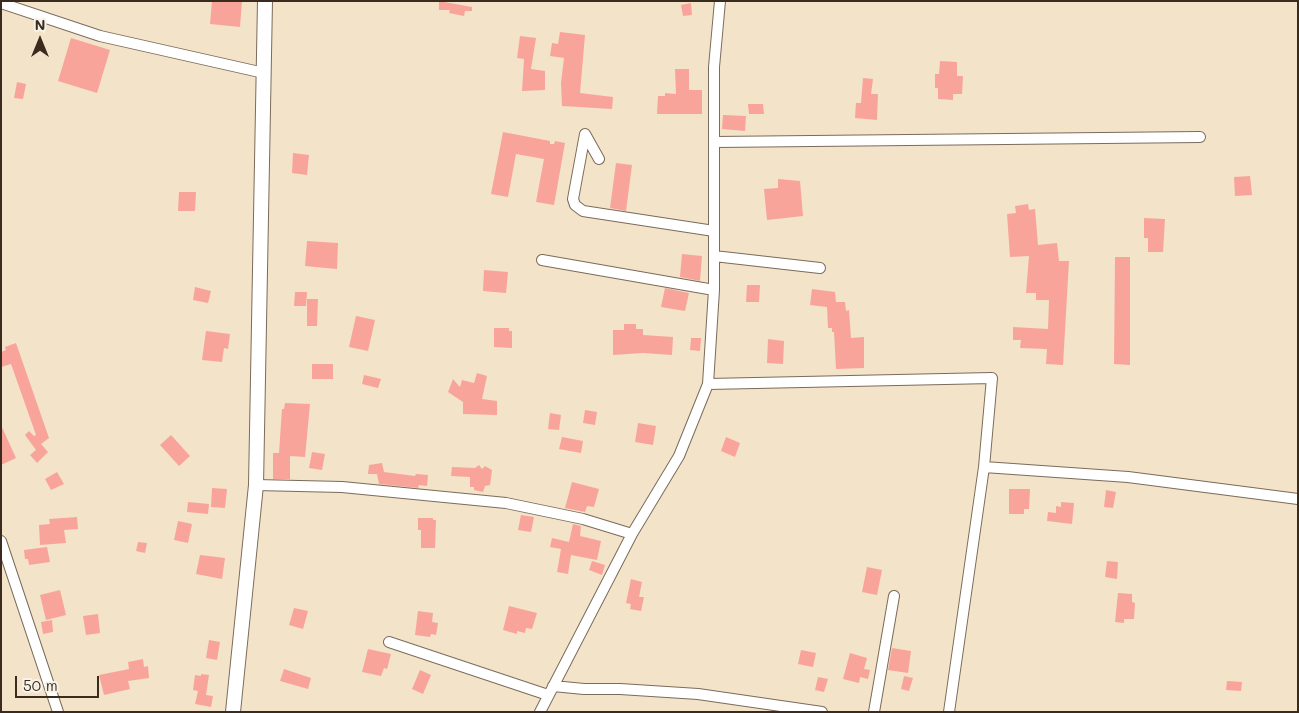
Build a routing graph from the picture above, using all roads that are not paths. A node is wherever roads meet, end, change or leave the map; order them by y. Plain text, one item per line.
1 (265, 1) edge
2 (720, 1) edge
3 (1, 3) edge
4 (264, 73) junction
5 (1200, 137) dead end
6 (715, 142) junction
7 (599, 160) dead end
8 (714, 230) junction
9 (714, 256) junction
10 (542, 260) dead end
11 (820, 268) dead end
12 (714, 290) junction
13 (708, 384) junction
14 (984, 467) junction
15 (256, 485) junction
16 (1298, 499) edge
17 (632, 534) junction
18 (1, 541) edge
19 (894, 596) dead end
20 (389, 642) dead end
21 (553, 686) junction
22 (548, 695) junction
23 (58, 712) edge
24 (233, 712) edge
25 (540, 712) edge
26 (822, 712) edge
27 (874, 712) edge
28 (949, 712) edge

1 - 4 street
2 - 6 street
3 - 4 street
4 - 15 street
5 - 6 street
6 - 8 street
7 - 8 street
8 - 9 street
9 - 11 street
9 - 12 street
10 - 12 street
12 - 13 street
13 - 14 street
13 - 17 street
14 - 16 street
14 - 28 street
15 - 17 street
15 - 24 street
17 - 21 street
18 - 23 street
19 - 27 street
20 - 22 street
21 - 22 street
21 - 26 street
22 - 25 street

